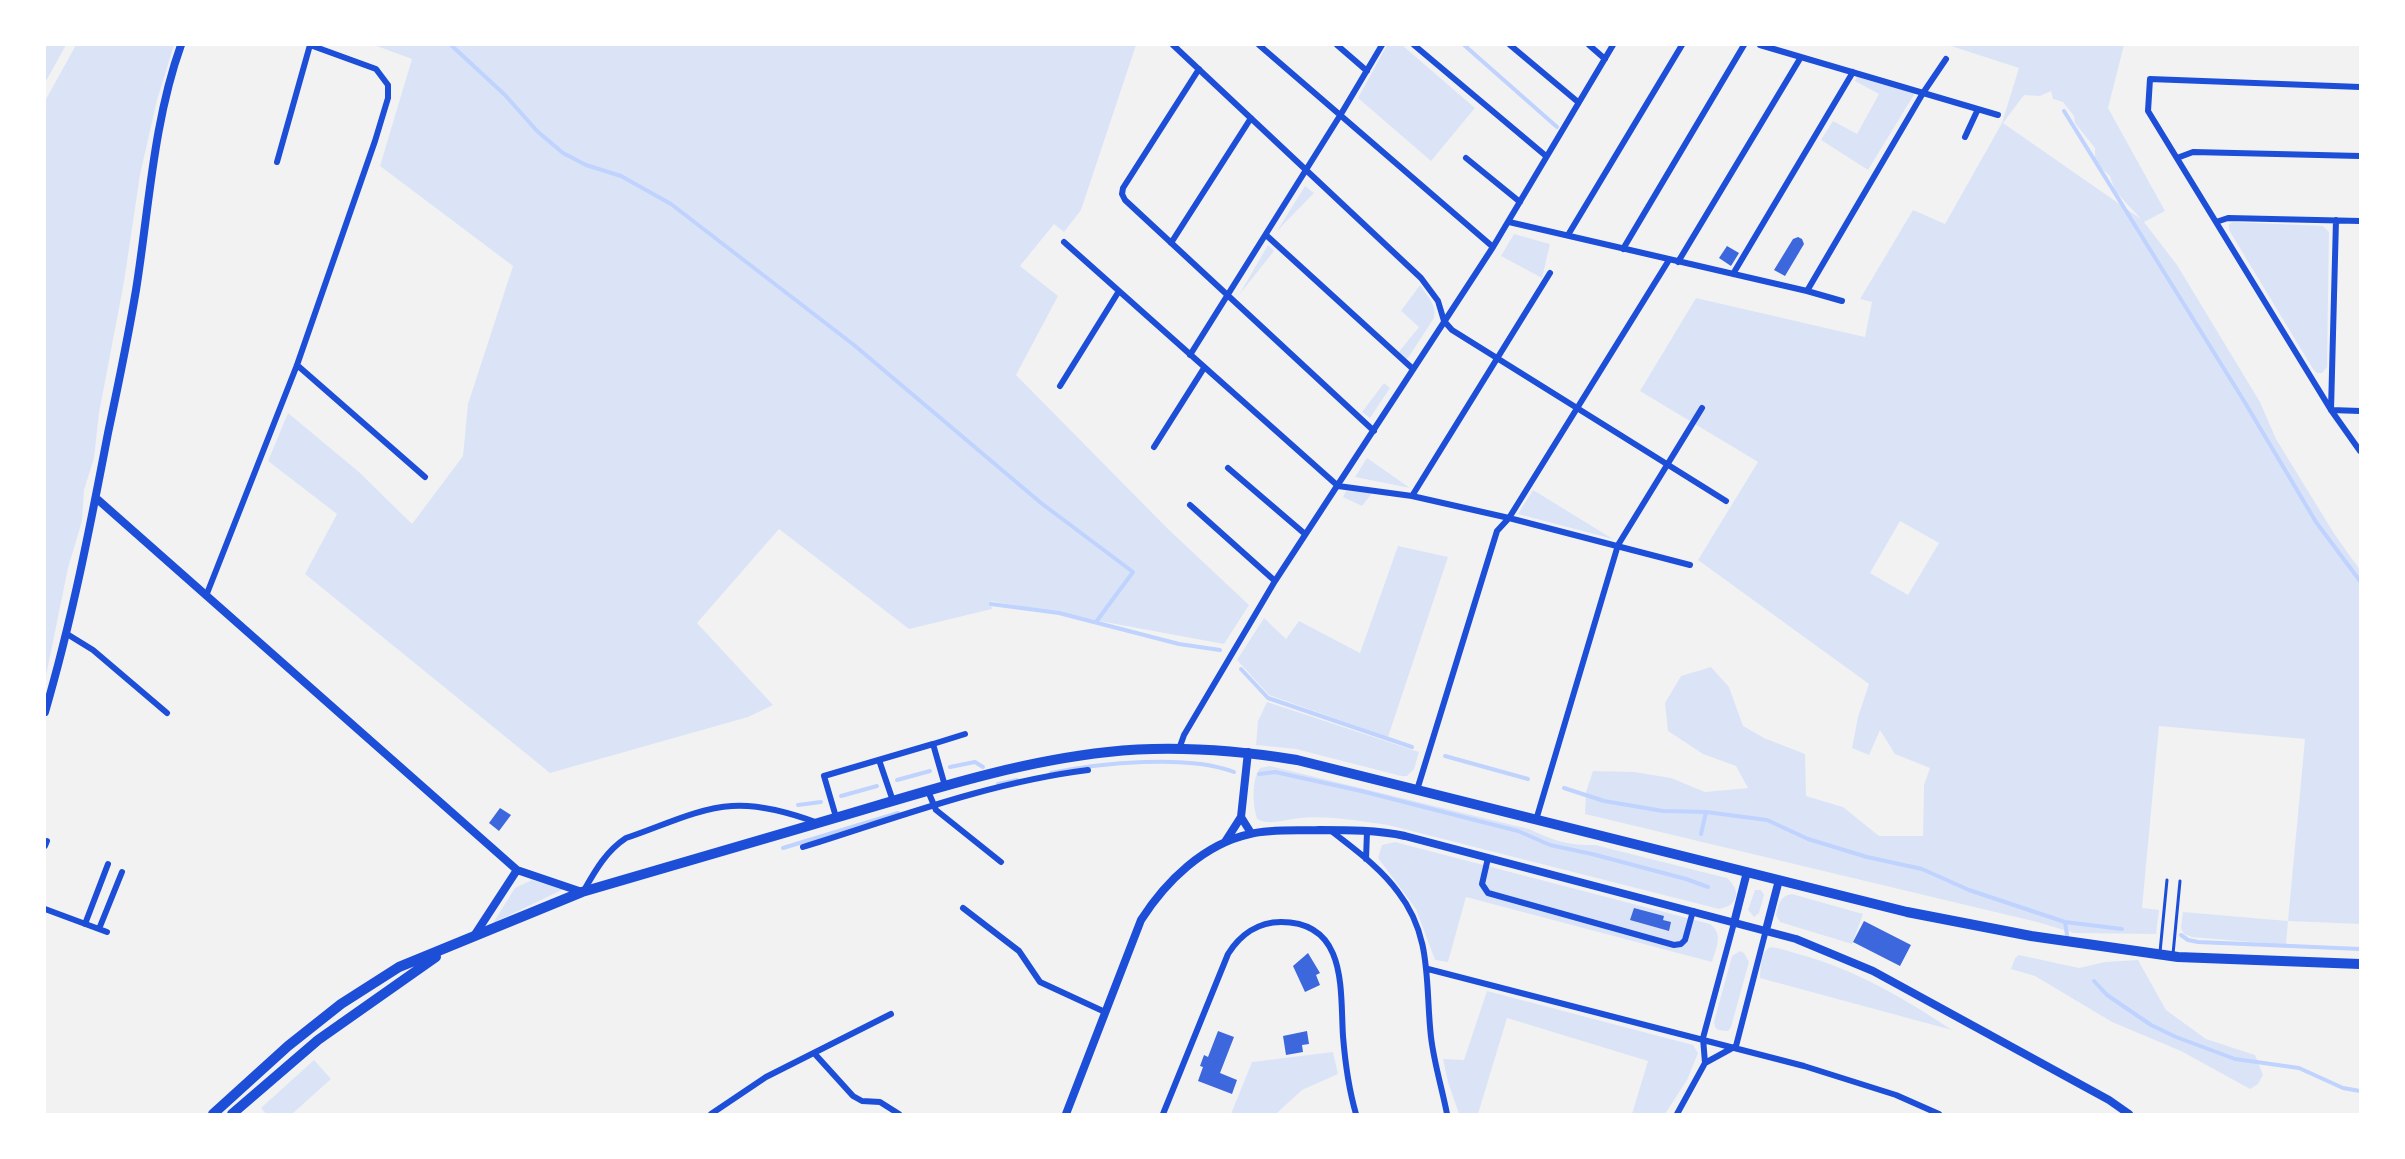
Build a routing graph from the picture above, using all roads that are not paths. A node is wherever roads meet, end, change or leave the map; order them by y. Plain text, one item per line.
1 (181, 45) edge
2 (310, 45) edge
3 (1173, 45) edge
4 (1259, 45) edge
5 (1337, 45) edge
6 (1382, 45) edge
7 (1414, 45) edge
8 (1510, 45) edge
9 (1589, 45) edge
10 (1613, 45) edge
11 (1682, 45) edge
12 (1744, 45) edge
13 (1760, 45) edge
14 (1801, 57) junction
15 (1605, 58) junction
16 (1946, 59) dead end
17 (1199, 69) junction
18 (1367, 71) junction
19 (1853, 72) junction
20 (2360, 87) edge
21 (1923, 93) junction
22 (1578, 102) junction
23 (1978, 109) junction
24 (1341, 114) junction
25 (1998, 115) dead end
26 (1251, 117) junction
27 (1965, 137) dead end
28 (1546, 156) junction
29 (2360, 156) edge
30 (1466, 158) dead end
31 (2177, 158) junction
32 (277, 162) dead end
33 (1306, 169) junction
34 (1520, 202) junction
35 (2337, 220) junction
36 (2360, 221) edge
37 (1509, 222) junction
38 (2216, 222) junction
39 (1266, 235) junction
40 (1569, 235) junction
41 (1064, 242) dead end
42 (1171, 243) junction
43 (1493, 248) junction
44 (1623, 249) junction
45 (1669, 260) junction
46 (1678, 262) junction
47 (1550, 273) dead end
48 (1733, 274) junction
49 (1119, 291) junction
50 (1807, 291) junction
51 (1228, 297) junction
52 (1842, 300) dead end
53 (1444, 321) junction
54 (1190, 356) junction
55 (1497, 360) junction
56 (297, 365) junction
57 (1204, 368) junction
58 (1413, 369) junction
59 (1060, 386) dead end
60 (1702, 408) dead end
61 (1577, 410) junction
62 (2331, 410) junction
63 (2360, 411) edge
64 (1374, 431) junction
65 (1154, 447) dead end
66 (2360, 451) edge
67 (1667, 464) junction
68 (1228, 468) dead end
69 (425, 477) dead end
70 (1338, 486) junction
71 (1412, 496) junction
72 (96, 498) junction
73 (1726, 501) dead end
74 (1190, 505) dead end
75 (1509, 518) junction
76 (1305, 534) junction
77 (1618, 545) junction
78 (1690, 565) dead end
79 (1275, 581) junction
80 (206, 596) junction
81 (67, 634) junction
82 (45, 712) edge
83 (167, 713) dead end
84 (965, 734) dead end
85 (933, 744) junction
86 (1179, 749) junction
87 (1248, 752) junction
88 (879, 760) junction
89 (1088, 770) dead end
90 (945, 786) junction
91 (1417, 790) junction
92 (928, 791) junction
93 (893, 801) junction
94 (934, 806) junction
95 (836, 818) junction
96 (1241, 818) junction
97 (1536, 820) junction
98 (818, 823) junction
99 (1330, 830) junction
100 (1367, 832) junction
101 (1251, 833) junction
102 (1225, 842) junction
103 (803, 847) dead end
104 (1488, 858) junction
105 (1366, 859) junction
106 (1001, 862) dead end
107 (108, 864) dead end
108 (517, 870) junction
109 (122, 872) dead end
110 (1747, 872) junction
111 (1779, 880) junction
112 (2167, 880) dead end
113 (2180, 881) dead end
114 (582, 892) junction
115 (963, 908) dead end
116 (45, 909) edge
117 (1693, 911) junction
118 (1734, 923) junction
119 (85, 924) junction
120 (99, 929) junction
121 (1766, 930) junction
122 (107, 932) dead end
123 (474, 936) junction
124 (452, 947) junction
125 (2160, 955) junction
126 (2173, 956) junction
127 (2360, 964) edge
128 (1428, 969) junction
129 (1106, 1012) junction
130 (891, 1014) dead end
131 (1703, 1038) junction
132 (1736, 1046) junction
133 (814, 1053) junction
134 (1705, 1063) junction
135 (713, 1113) edge
136 (213, 1114) edge
137 (232, 1114) edge
138 (899, 1114) edge
139 (1066, 1114) edge
140 (1163, 1114) edge
141 (1356, 1114) edge
142 (1447, 1114) edge
143 (1677, 1114) edge
144 (1939, 1114) edge
145 (2129, 1114) edge

1 - 72 street
2 - 32 street
2 - 56 street
3 - 17 street
4 - 24 street
5 - 18 street
6 - 18 street
7 - 28 street
8 - 22 street
9 - 15 street
10 - 15 street
11 - 40 street
12 - 44 street
13 - 14 street
14 - 19 street
14 - 46 street
15 - 22 street
16 - 21 street
17 - 26 street
17 - 42 street
18 - 24 street
19 - 21 street
19 - 48 street
20 - 31 street
21 - 23 street
21 - 50 street
22 - 28 street
23 - 25 street
23 - 27 street
24 - 33 street
24 - 43 street
26 - 33 street
26 - 42 street
28 - 34 street
29 - 31 street
30 - 34 street
31 - 38 street
33 - 39 street
33 - 53 street
34 - 37 street
35 - 36 street
35 - 38 street
35 - 62 street
37 - 40 street
37 - 43 street
38 - 62 street
39 - 51 street
39 - 58 street
40 - 44 street
41 - 49 street
42 - 51 street
43 - 53 street
44 - 45 street
45 - 46 street
45 - 61 street
46 - 48 street
47 - 55 street
48 - 50 street
49 - 54 street
49 - 59 street
50 - 52 street
51 - 54 street
51 - 64 street
53 - 55 street
53 - 58 street
54 - 57 street
55 - 61 street
55 - 71 street
56 - 69 street
56 - 80 street
57 - 65 street
57 - 70 street
58 - 64 street
60 - 67 street
61 - 67 street
61 - 75 street
62 - 63 street
62 - 66 street
64 - 70 street
67 - 73 street
67 - 77 street
68 - 76 street
70 - 71 street
70 - 76 street
71 - 75 street
72 - 80 street
72 - 81 street
74 - 79 street
75 - 77 street
75 - 91 street
76 - 79 street
77 - 78 street
77 - 97 street
79 - 86 street
80 - 108 street
81 - 82 street
81 - 83 street
84 - 85 street
85 - 88 street
85 - 90 street
86 - 87 highway
86 - 90 highway
87 - 91 highway
87 - 96 street
88 - 93 street
88 - 95 street
89 - 94 street
90 - 92 highway
91 - 97 highway
92 - 93 highway
92 - 94 street
93 - 95 highway
94 - 103 street
94 - 106 street
95 - 98 highway
96 - 101 street
96 - 102 street
97 - 110 highway
98 - 114 highway
98 - 114 street
99 - 100 street
99 - 101 street
99 - 105 street
100 - 104 street
100 - 105 street
101 - 102 street
102 - 129 street
104 - 117 street
104 - 117 street
105 - 128 street
107 - 119 street
108 - 114 street
108 - 123 street
109 - 120 street
110 - 111 highway
110 - 118 street
111 - 121 street
111 - 125 highway
112 - 125 lane
113 - 126 lane
114 - 123 highway
115 - 129 street
116 - 119 street
117 - 118 street
118 - 121 street
118 - 131 street
119 - 120 street
120 - 122 street
121 - 132 street
121 - 145 street
123 - 124 highway
124 - 136 highway
124 - 137 highway
125 - 126 highway
126 - 127 highway
128 - 131 street
128 - 142 street
129 - 139 street
130 - 133 street
131 - 132 street
131 - 134 street
132 - 134 street
132 - 144 street
133 - 135 street
133 - 138 street
134 - 143 street
140 - 141 street

